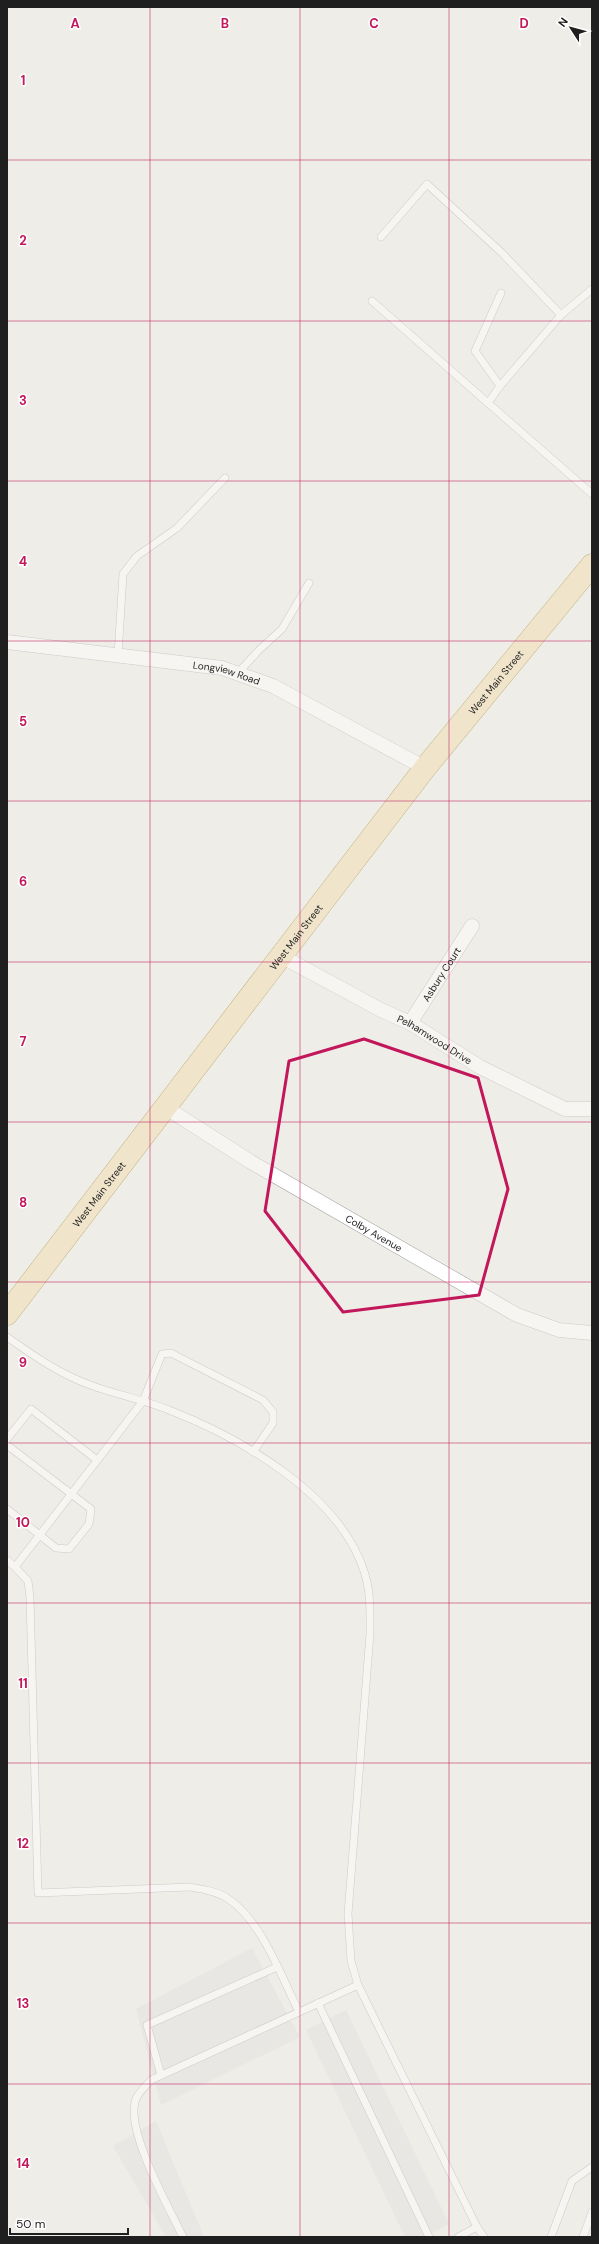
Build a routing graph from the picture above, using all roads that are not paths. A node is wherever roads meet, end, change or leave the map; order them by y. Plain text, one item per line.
1 (381, 237) dead end
2 (592, 289) edge
3 (501, 293) dead end
4 (372, 301) dead end
5 (561, 315) junction
6 (500, 386) junction
7 (488, 403) junction
8 (225, 478) dead end
9 (592, 494) edge
10 (592, 565) edge
11 (309, 583) dead end
12 (7, 642) edge
13 (118, 655) junction
14 (237, 674) junction
15 (425, 768) junction
16 (472, 926) dead end
17 (281, 956) junction
18 (410, 1023) junction
19 (165, 1107) junction
20 (592, 1109) edge
21 (7, 1314) edge
22 (592, 1333) edge
23 (7, 1337) edge
24 (143, 1401) junction
25 (7, 1439) edge
26 (7, 1445) edge
27 (253, 1452) junction
28 (97, 1460) junction
29 (72, 1494) junction
30 (7, 1509) edge
31 (40, 1535) junction
32 (7, 1560) edge
33 (15, 1567) junction
34 (277, 1968) junction
35 (358, 1986) junction
36 (318, 2003) junction
37 (299, 2012) junction
38 (161, 2075) junction
39 (592, 2167) edge
40 (592, 2212) edge
41 (477, 2228) junction
42 (183, 2237) edge
43 (429, 2237) edge
44 (458, 2237) edge
45 (484, 2237) edge
46 (551, 2237) edge
47 (583, 2237) edge

1 - 5 lane
2 - 5 lane
3 - 6 lane
4 - 7 lane
5 - 6 lane
6 - 7 lane
7 - 9 lane
8 - 13 lane
10 - 15 main road, West Main Street
11 - 14 lane
12 - 13 street, Longview Road
13 - 14 street, Longview Road
14 - 15 street, Longview Road
15 - 17 main road, West Main Street
16 - 18 street, Asbury Court
17 - 18 street, Pelhamwood Drive
17 - 19 main road, West Main Street
18 - 20 street, Pelhamwood Drive
19 - 21 main road, West Main Street
19 - 22 street, Colby Avenue
23 - 24 lane
24 - 27 lane
24 - 27 lane
24 - 28 lane
25 - 28 lane
26 - 29 lane
27 - 35 lane
28 - 29 lane
29 - 31 lane
29 - 31 lane
30 - 31 lane
31 - 33 lane
32 - 33 lane
33 - 34 lane
34 - 37 lane
34 - 38 lane
35 - 36 lane
35 - 41 lane
36 - 37 lane
36 - 43 lane
37 - 38 lane
38 - 42 lane
39 - 46 lane
40 - 47 lane
41 - 44 lane
41 - 45 lane

